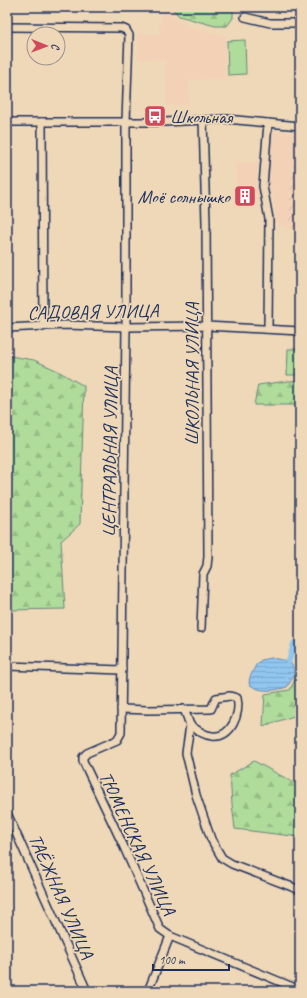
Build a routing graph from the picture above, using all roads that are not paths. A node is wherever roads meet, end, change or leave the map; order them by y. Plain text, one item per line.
1 (245, 17) dead end
2 (300, 23) edge
3 (7, 27) edge
4 (203, 120) junction
5 (7, 122) edge
6 (42, 122) junction
7 (126, 122) junction
8 (268, 122) junction
9 (300, 126) edge
10 (43, 326) junction
11 (206, 326) junction
12 (126, 327) junction
13 (7, 328) edge
14 (268, 329) junction
15 (300, 331) edge
16 (201, 628) dead end
17 (7, 666) edge
18 (122, 670) junction
19 (121, 709) junction
20 (184, 709) junction
21 (190, 725) junction
22 (83, 761) joint
23 (7, 813) edge
24 (300, 890) edge
25 (170, 936) junction
26 (300, 990) edge
27 (87, 991) edge
28 (148, 991) edge

1 - 2 street
3 - 7 street, ЦЕНТРАЛЬНАЯ УЛИЦА
4 - 7 street
4 - 8 street
4 - 11 street, ШКОЛЬНАЯ УЛИЦА
5 - 6 street
6 - 7 street
6 - 10 street
7 - 12 street, ЦЕНТРАЛЬНАЯ УЛИЦА
8 - 9 street
8 - 14 street
10 - 12 street, САДОВАЯ УЛИЦА
10 - 13 street, САДОВАЯ УЛИЦА
11 - 12 street, САДОВАЯ УЛИЦА
11 - 14 street, САДОВАЯ УЛИЦА
11 - 16 street, ШКОЛЬНАЯ УЛИЦА
12 - 18 street, ЦЕНТРАЛЬНАЯ УЛИЦА
14 - 15 street, САДОВАЯ УЛИЦА
17 - 18 street
18 - 19 street, ЦЕНТРАЛЬНАЯ УЛИЦА
19 - 20 street
19 - 22 street, ЦЕНТРАЛЬНАЯ УЛИЦА
20 - 21 street
20 - 21 street
21 - 24 street
22 - 25 street, ТЮМЕНСКАЯ УЛИЦА
23 - 27 street, ТАЁЖНАЯ УЛИЦА
25 - 26 street, ТЮМЕНСКАЯ УЛИЦА
25 - 28 street

